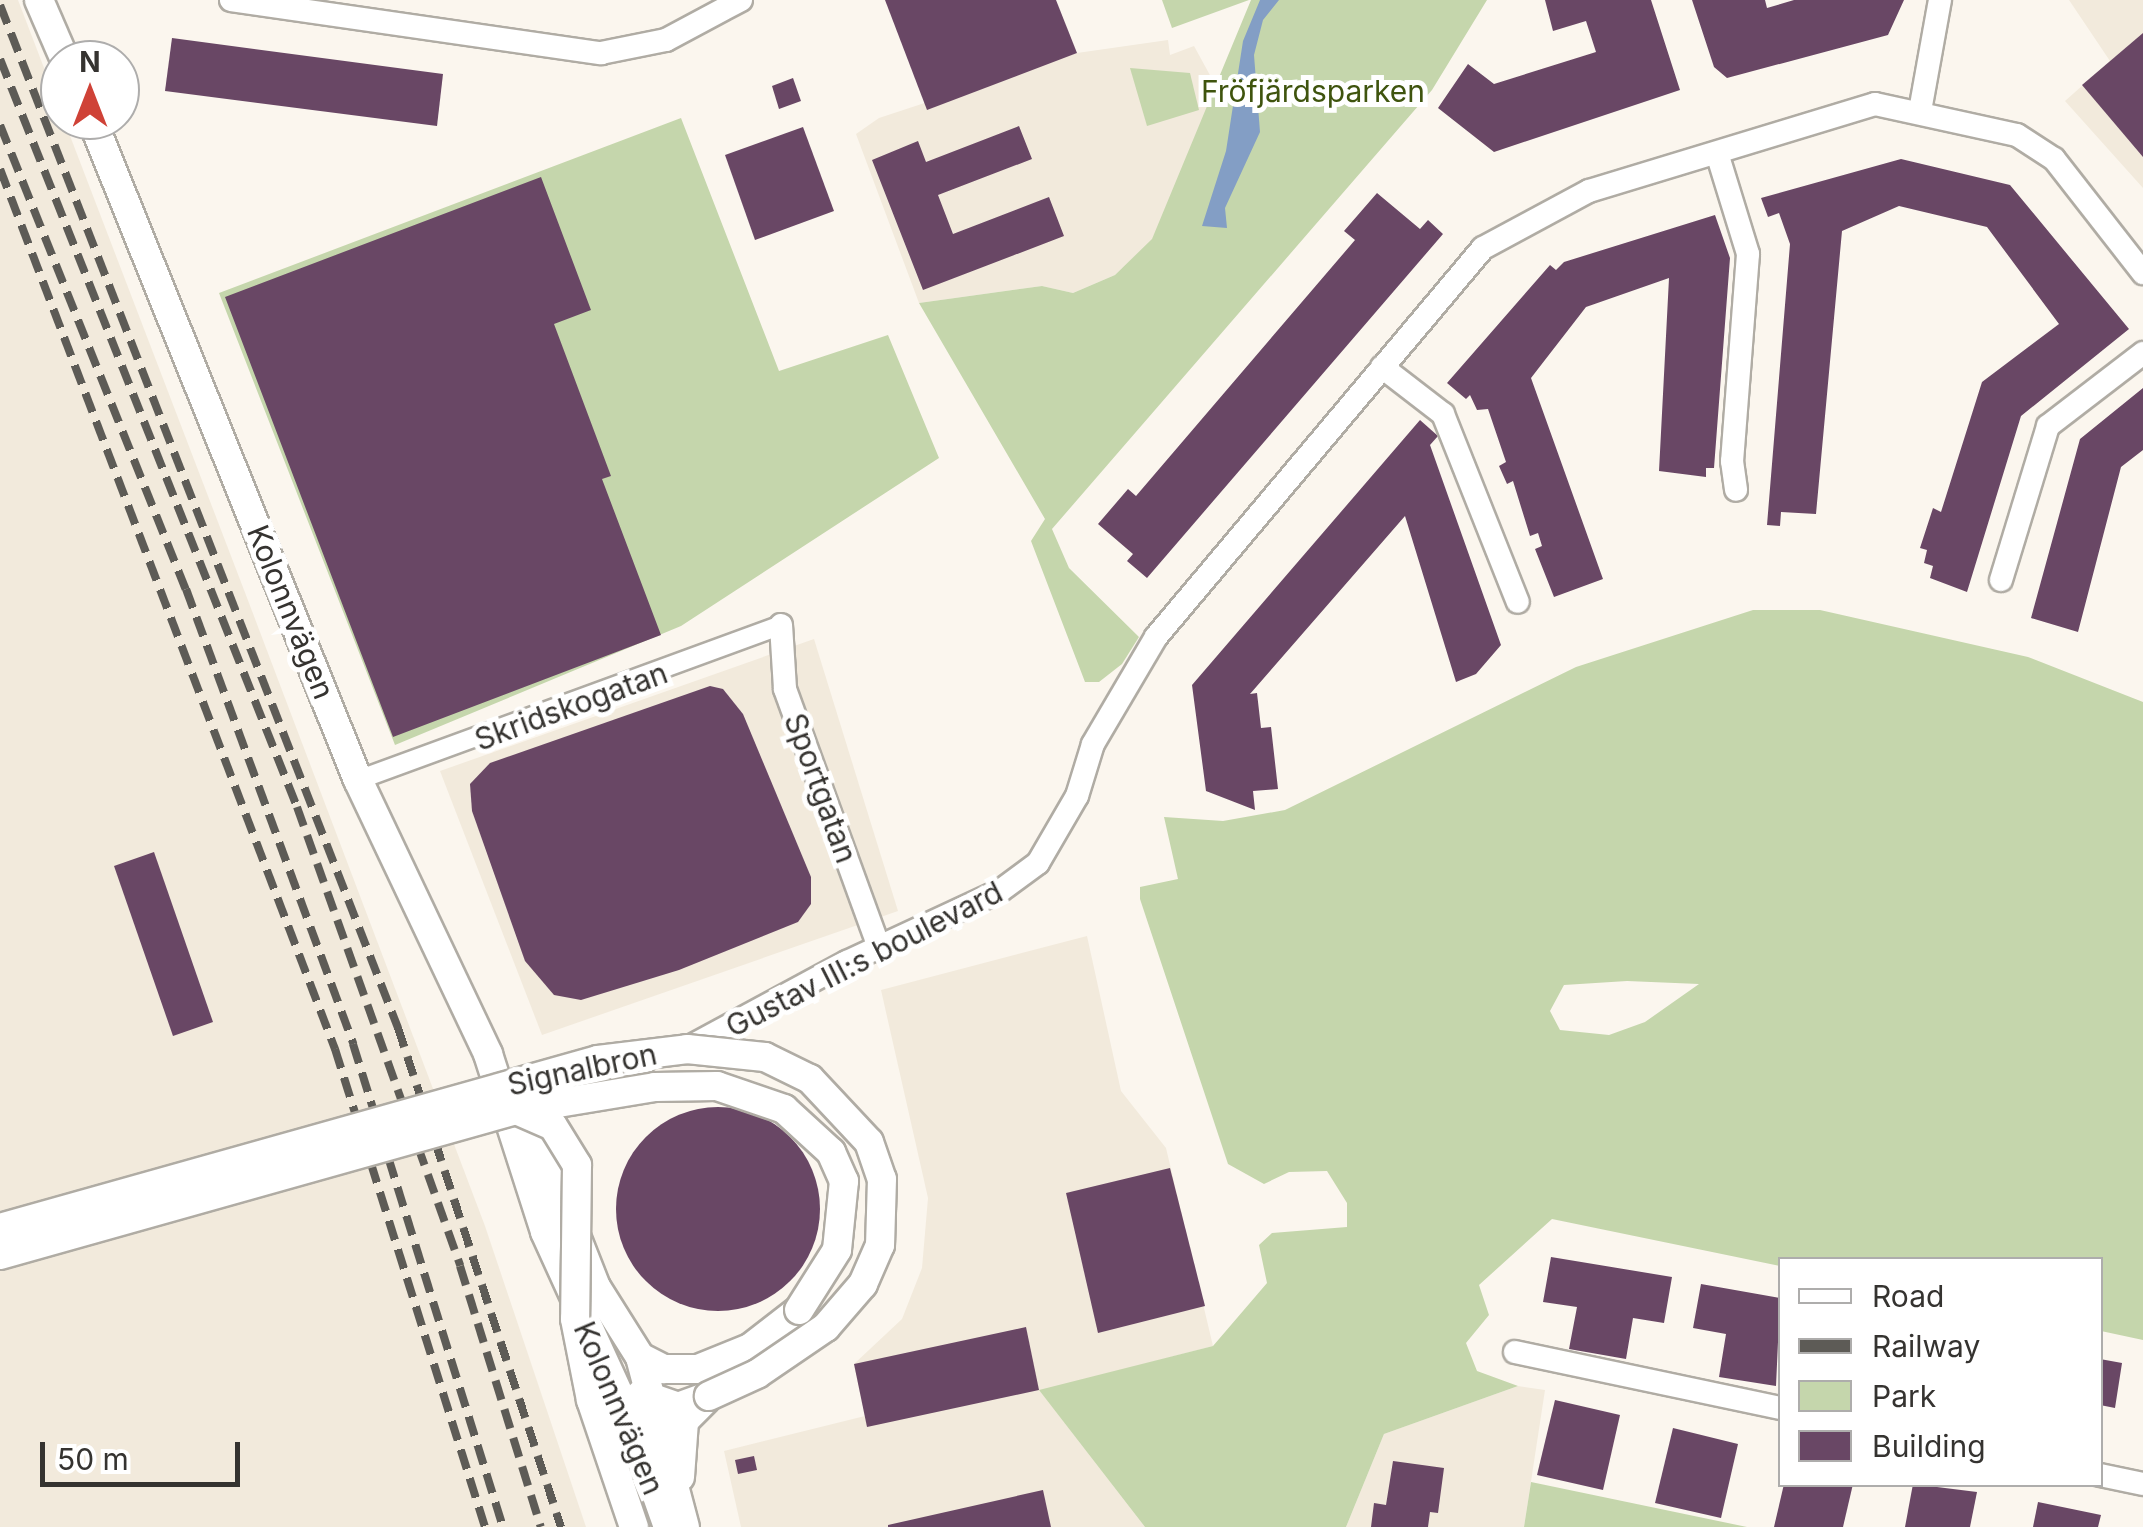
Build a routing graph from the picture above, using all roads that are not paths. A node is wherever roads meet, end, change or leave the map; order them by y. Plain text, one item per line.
1 (39, 0) edge
2 (231, 0) edge
3 (1940, 0) edge
4 (733, 2) edge
5 (57, 40) edge
6 (1920, 111) junction
7 (100, 140) edge
8 (1718, 153) junction
9 (2143, 273) edge
10 (2143, 353) edge
11 (1382, 367) junction
12 (1736, 490) dead end
13 (2001, 580) dead end
14 (1518, 602) dead end
15 (781, 625) joint
16 (358, 780) junction
17 (879, 947) junction
18 (511, 1103) junction
19 (0, 1228) edge
20 (0, 1256) edge
21 (568, 1291) junction
22 (799, 1310) joint
23 (1514, 1352) dead end
24 (640, 1357) junction
25 (709, 1396) junction
26 (653, 1402) junction
27 (1778, 1408) edge
28 (2103, 1476) edge
29 (2143, 1484) edge
30 (679, 1493) junction
31 (634, 1527) edge
32 (668, 1527) edge
33 (685, 1527) edge

1 - 5 street
2 - 4 street
3 - 6 street
6 - 8 street, Gustav III:s boulevard
6 - 9 street, Gustav III:s boulevard
7 - 16 street, Kolonnvägen
8 - 11 street, Gustav III:s boulevard
8 - 12 street
10 - 13 street
11 - 14 street
11 - 17 street, Gustav III:s boulevard
15 - 16 street, Skridskogatan
15 - 17 street, Sportgatan
16 - 18 street, Kolonnvägen
17 - 18 street, Gustav III:s boulevard
18 - 20 street, Signalbron, bridge
18 - 21 street, Kolonnvägen
18 - 22 street, Signalbron, bridge
18 - 24 street, Kolonnvägen
18 - 31 street, bridge
19 - 25 street, Signalbron, bridge
21 - 26 street, Kolonnvägen
21 - 32 street, Kolonnvägen
22 - 24 street, Kolonnvägen
23 - 27 street
24 - 26 street, Kolonnvägen
25 - 26 street, Kolonnvägen
25 - 30 street, Kolonnvägen
26 - 30 street, Kolonnvägen
28 - 29 street
30 - 33 street, Kolonnvägen

